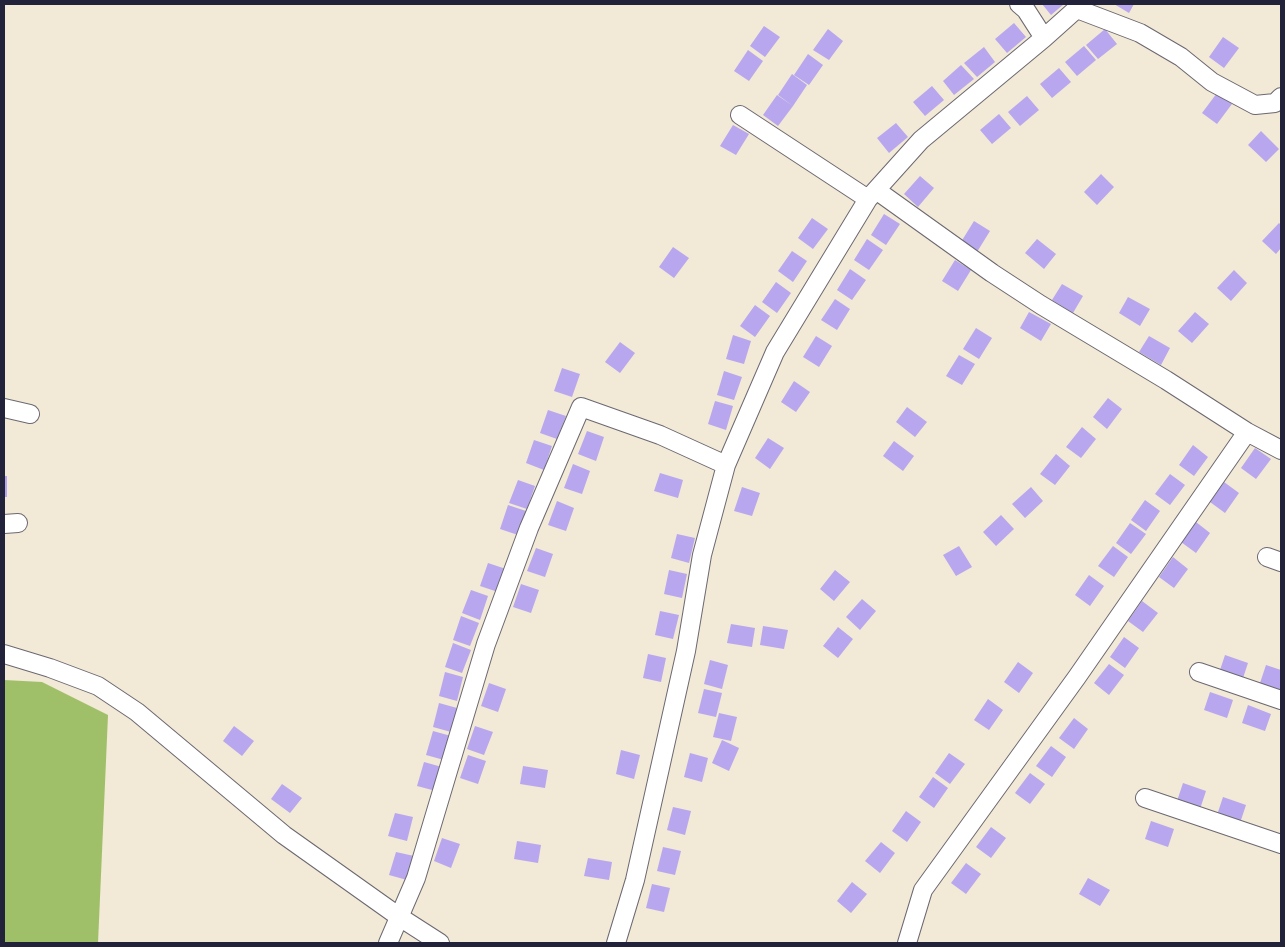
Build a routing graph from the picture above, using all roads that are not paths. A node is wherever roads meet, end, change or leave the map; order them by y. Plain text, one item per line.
1 (1019, 4) edge
2 (1079, 6) edge
3 (1044, 38) junction
4 (1281, 97) edge
5 (740, 115) dead end
6 (872, 195) junction
7 (4, 408) edge
8 (30, 414) dead end
9 (1247, 432) junction
10 (1281, 450) edge
11 (726, 465) junction
12 (4, 654) edge
13 (1199, 672) dead end
14 (1281, 700) edge
15 (1144, 798) dead end
16 (1281, 844) edge
17 (398, 916) junction
18 (388, 943) edge
19 (440, 943) edge
20 (616, 943) edge
21 (908, 943) edge

1 - 3 street
2 - 3 street
2 - 4 street
3 - 6 street
5 - 6 street
6 - 9 street
6 - 11 street
7 - 8 street
9 - 10 street
9 - 21 street
11 - 17 street
11 - 20 street
12 - 17 street
13 - 14 street
15 - 16 street
17 - 18 street
17 - 19 street

